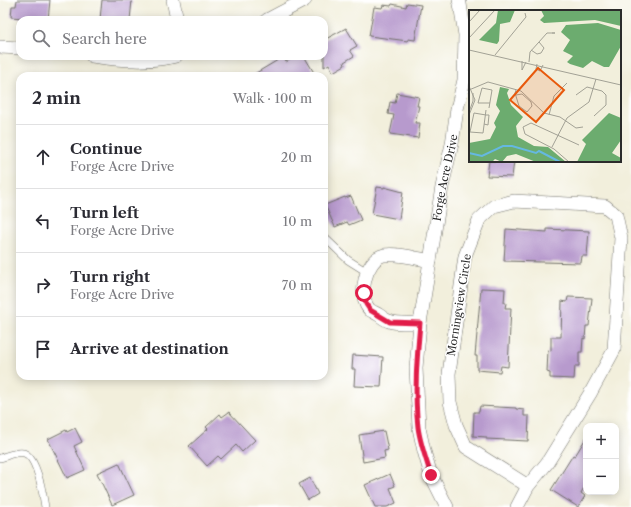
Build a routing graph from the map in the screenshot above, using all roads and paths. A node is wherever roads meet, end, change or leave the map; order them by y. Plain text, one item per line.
1 (173, 0) edge
2 (305, 0) edge
3 (458, 0) edge
4 (176, 16) edge
5 (274, 16) edge
6 (0, 47) edge
7 (16, 48) edge
8 (123, 60) edge
9 (162, 60) edge
10 (328, 241) edge
11 (430, 261) junction
12 (367, 272) junction
13 (420, 323) junction
14 (0, 458) edge
15 (528, 486) junction
16 (45, 507) edge
17 (447, 507) edge
18 (517, 507) edge

1 - 4 street
2 - 5 street
3 - 11 street, Forge Acre Drive
6 - 7 street
8 - 9 street
10 - 12 lane
11 - 12 street
11 - 13 street, Forge Acre Drive
12 - 13 street
13 - 17 street, Forge Acre Drive
14 - 16 lane
15 - 15 street, Morningview Circle
15 - 18 street, Morningview Circle

